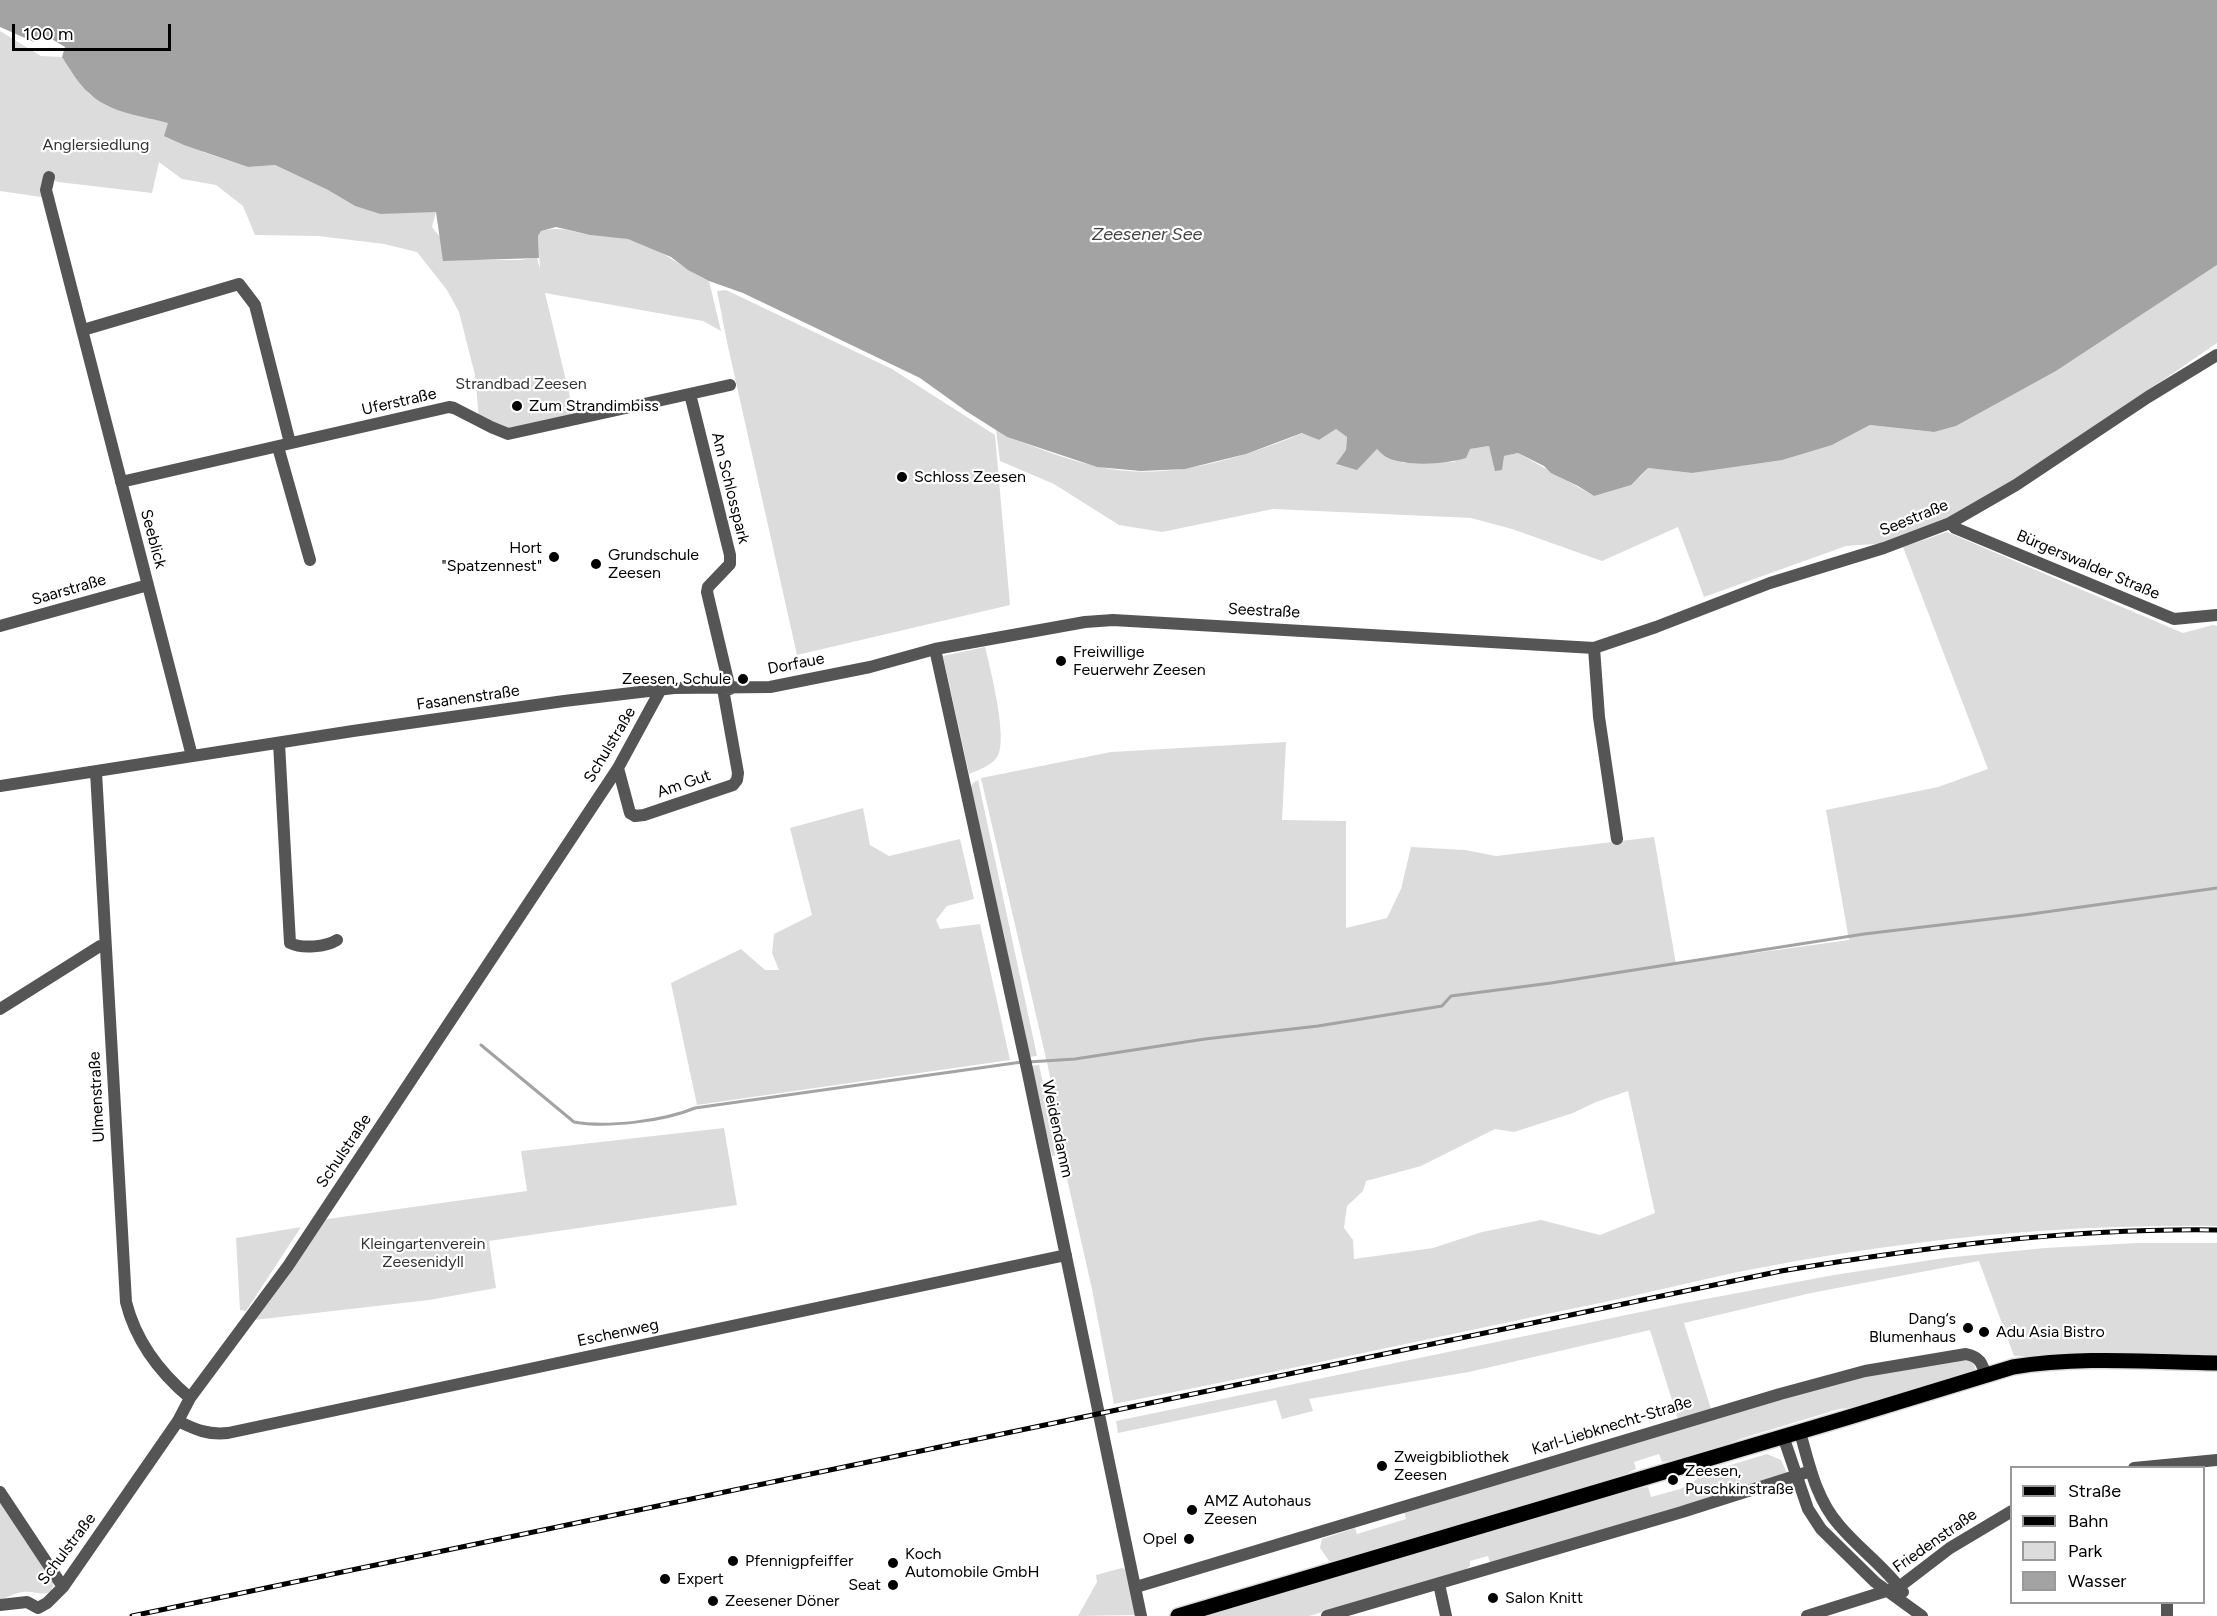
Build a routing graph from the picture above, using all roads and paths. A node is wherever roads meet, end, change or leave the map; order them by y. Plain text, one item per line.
1 (49, 177) dead end
2 (83, 330) junction
3 (2217, 355) edge
4 (730, 385) dead end
5 (690, 394) junction
6 (284, 445) junction
7 (121, 482) junction
8 (1950, 524) junction
9 (310, 560) dead end
10 (148, 585) junction
11 (2217, 615) edge
12 (0, 626) edge
13 (1593, 648) junction
14 (935, 649) junction
15 (726, 688) junction
16 (661, 689) junction
17 (279, 743) junction
18 (192, 756) junction
19 (618, 768) junction
20 (96, 772) junction
21 (0, 786) edge
22 (1617, 839) dead end
23 (337, 939) dead end
24 (105, 946) junction
25 (0, 1009) edge
26 (1066, 1255) junction
27 (2217, 1363) edge
28 (1986, 1376) junction
29 (190, 1398) junction
30 (178, 1421) junction
31 (1800, 1432) junction
32 (1783, 1436) junction
33 (2217, 1460) edge
34 (2175, 1465) edge
35 (2154, 1466) edge
36 (1811, 1472) junction
37 (1796, 1478) junction
38 (2, 1498) edge
39 (2010, 1512) edge
40 (1439, 1584) junction
41 (63, 1587) junction
42 (1136, 1587) junction
43 (1894, 1589) junction
44 (0, 1605) edge
45 (39, 1612) edge
46 (1919, 1613) edge
47 (1141, 1616) edge
48 (1178, 1616) edge
49 (1327, 1616) edge
50 (1446, 1616) edge
51 (1807, 1616) edge

1 - 2 street, Seeblick
2 - 6 street
2 - 7 street, Seeblick
3 - 8 street, Seestraße
4 - 5 street, Uferstraße
5 - 6 street, Uferstraße
5 - 15 street, Am Schlosspark
6 - 7 street, Uferstraße
6 - 9 street
7 - 10 street, Seeblick
8 - 11 street, Bürgerswalder Straße
8 - 13 street, Seestraße
10 - 12 street, Saarstraße
10 - 18 street, Seeblick
13 - 14 street, Seestraße
13 - 22 street
14 - 15 street, Dorfaue
14 - 26 street, Weidendamm
15 - 16 street, Dorfaue
15 - 19 street, Am Gut
16 - 17 street, Fasanenstraße
16 - 19 street, Schulstraße
17 - 18 street, Fasanenstraße
17 - 23 street
18 - 20 street, Fasanenstraße
19 - 29 street, Schulstraße
20 - 21 street, Fasanenstraße
20 - 24 street, Ulmenstraße
24 - 25 street
24 - 29 street, Ulmenstraße
26 - 30 street, Eschenweg
26 - 42 street, Weidendamm
27 - 28 main road
28 - 31 main road
28 - 42 street, Karl-Liebknecht-Straße
29 - 30 street, Schulstraße
30 - 41 street, Schulstraße
31 - 32 main road
31 - 36 street
32 - 37 street
32 - 48 main road
33 - 34 street
34 - 35 street
36 - 37 street
36 - 43 street
37 - 40 street
37 - 43 street
38 - 41 street
39 - 43 street, Friedenstraße
40 - 49 street
40 - 50 street
41 - 45 street, Schulstraße
42 - 47 street, Weidendamm
43 - 46 street
43 - 51 street, Friedenstraße
44 - 45 street

